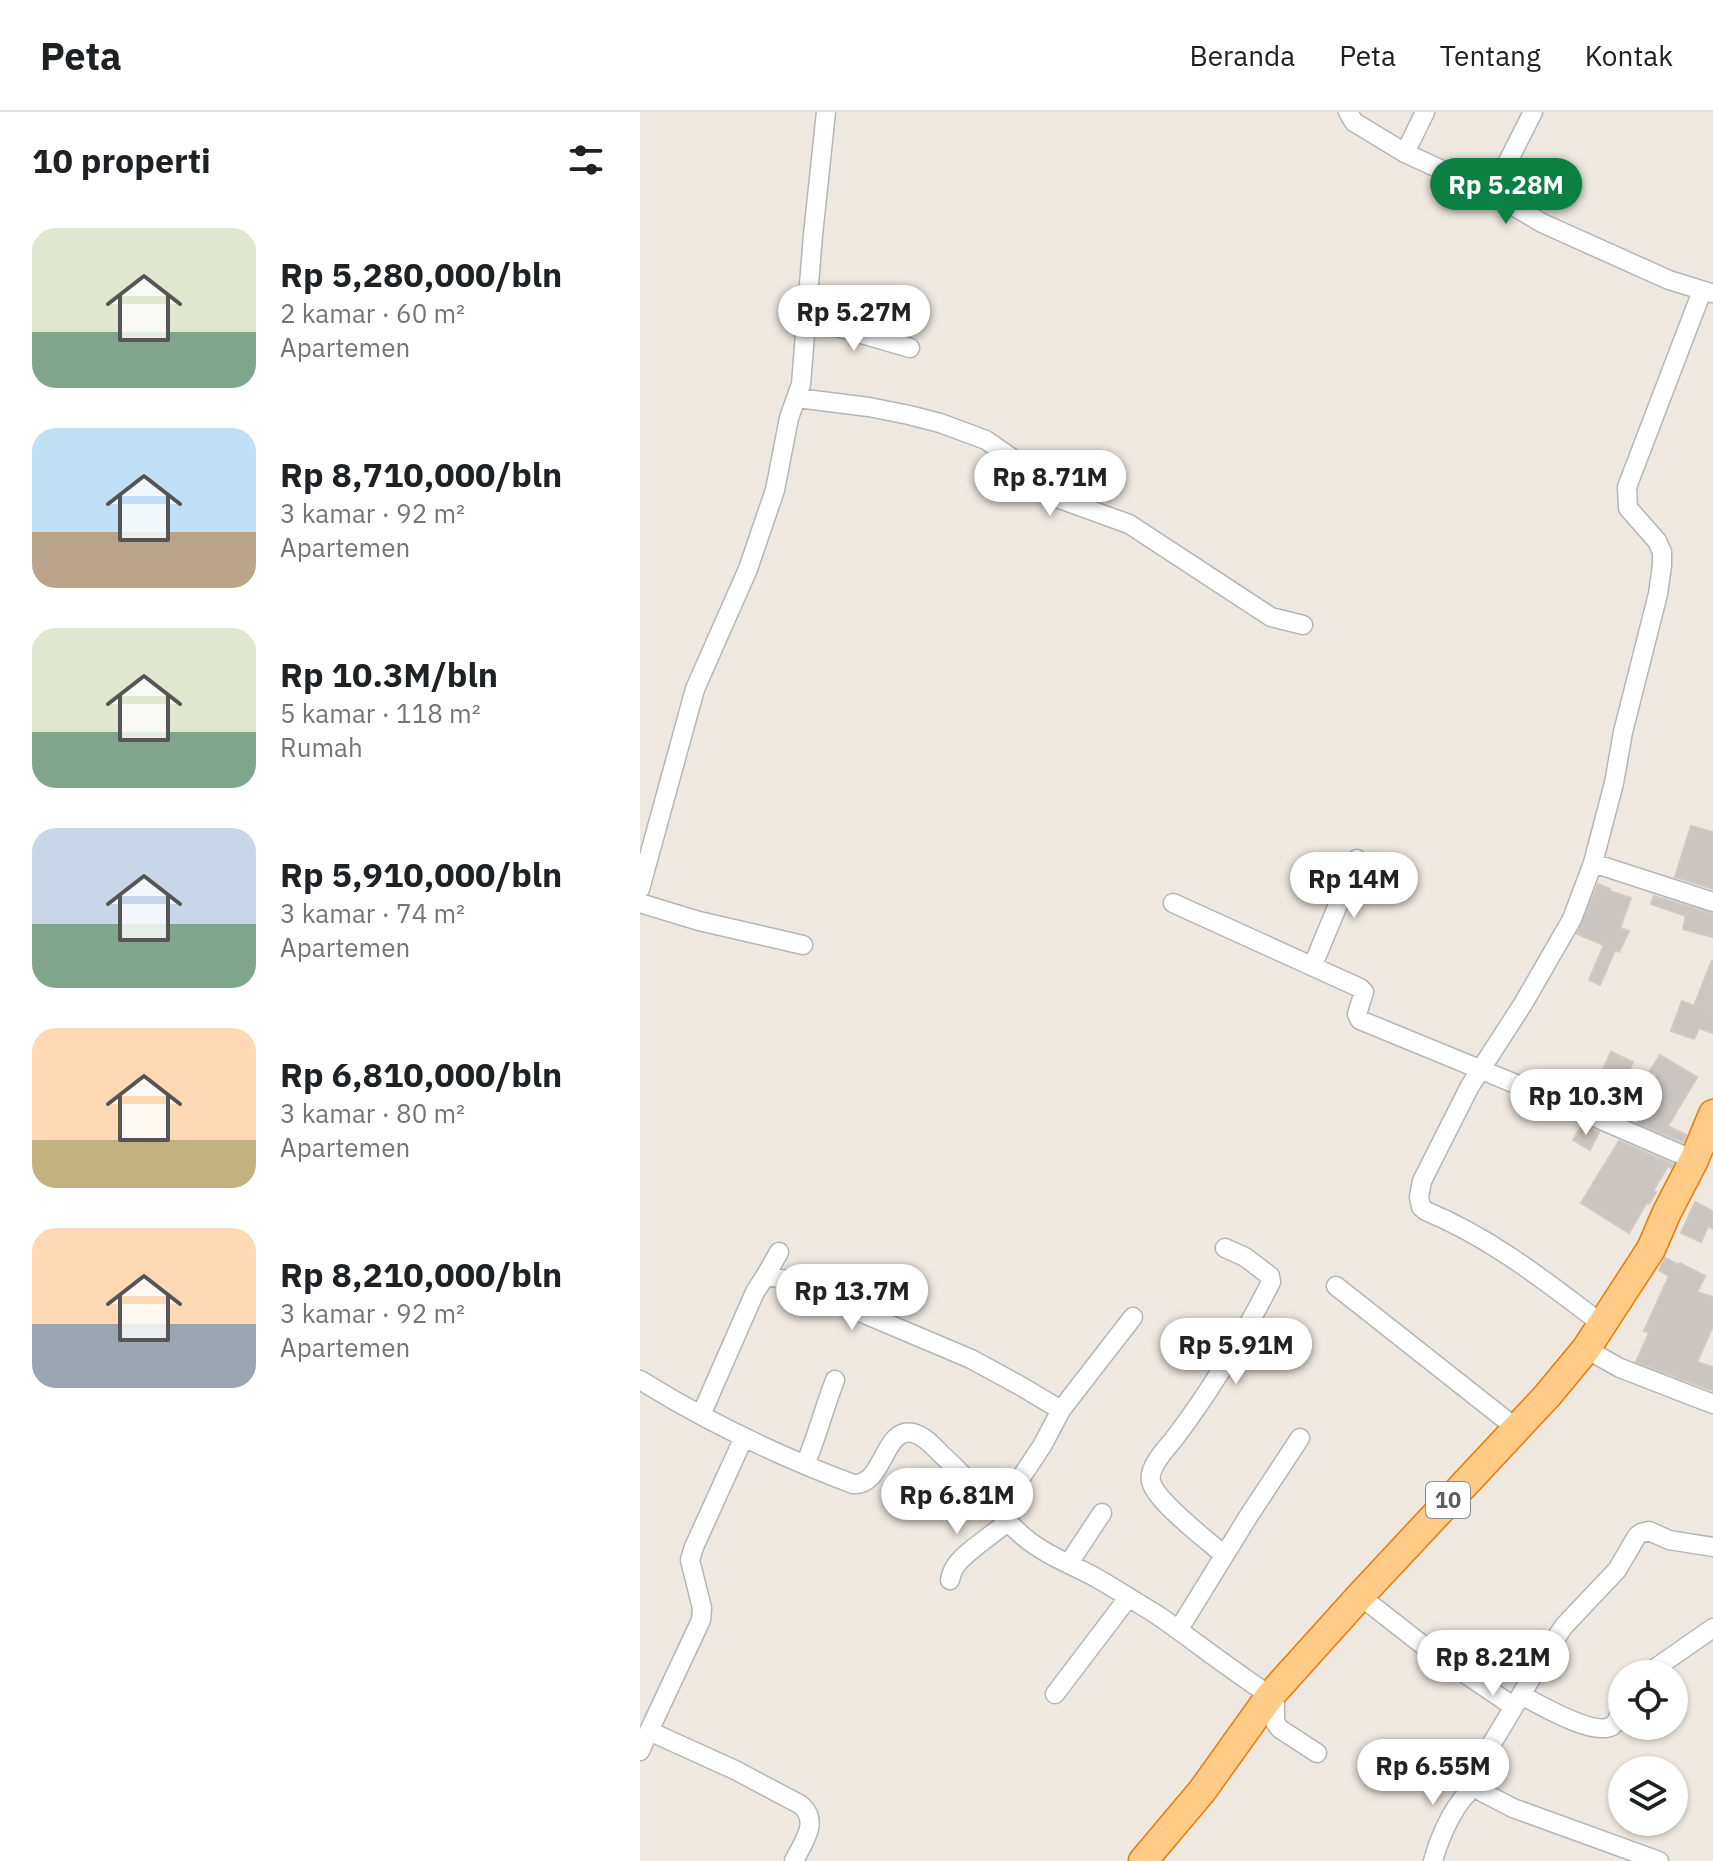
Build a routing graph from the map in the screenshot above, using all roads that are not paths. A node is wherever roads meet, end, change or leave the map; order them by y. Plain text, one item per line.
1 (826, 112) edge
2 (1425, 112) edge
3 (1533, 112) edge
4 (1343, 113) edge
5 (1405, 153) junction
6 (1492, 193) junction
7 (1707, 292) edge
8 (806, 323) junction
9 (910, 348) dead end
10 (797, 398) junction
11 (1303, 625) dead end
12 (1357, 859) dead end
13 (1593, 863) junction
14 (640, 889) edge
15 (1713, 902) edge
16 (640, 903) edge
17 (1173, 903) dead end
18 (803, 945) dead end
19 (1313, 965) junction
20 (1480, 1069) junction
21 (1713, 1114) edge
22 (1694, 1160) junction
23 (1225, 1248) dead end
24 (779, 1252) dead end
25 (766, 1275) junction
26 (1336, 1286) dead end
27 (1133, 1317) dead end
28 (1602, 1324) junction
29 (1586, 1349) junction
30 (640, 1380) edge
31 (835, 1380) dead end
32 (1713, 1404) edge
33 (1061, 1410) junction
34 (701, 1415) junction
35 (1516, 1428) junction
36 (744, 1437) junction
37 (1300, 1438) dead end
38 (805, 1465) junction
39 (1102, 1513) dead end
40 (1003, 1517) junction
41 (1713, 1547) edge
42 (1224, 1555) junction
43 (1069, 1563) junction
44 (950, 1580) dead end
45 (1360, 1596) junction
46 (1128, 1598) junction
47 (1713, 1628) edge
48 (1179, 1629) junction
49 (1669, 1660) edge
50 (1055, 1694) dead end
51 (1270, 1696) junction
52 (1517, 1700) junction
53 (1608, 1728) edge
54 (649, 1731) junction
55 (640, 1751) edge
56 (1317, 1753) dead end
57 (1477, 1785) junction
58 (794, 1861) edge
59 (1143, 1861) edge
60 (1433, 1861) edge
61 (1659, 1861) edge

1 - 8 street
2 - 5 street
3 - 6 street
4 - 5 street
5 - 6 street
6 - 7 street
7 - 13 street
8 - 9 street
8 - 10 street
10 - 11 street
10 - 14 street
12 - 19 street
13 - 15 street
13 - 20 street
16 - 18 street
17 - 19 street
19 - 20 street
20 - 22 street
20 - 28 street
21 - 22 highway, 10
22 - 28 highway, 10
23 - 42 street
24 - 25 street
25 - 33 street
25 - 34 street
26 - 35 street
27 - 33 street
28 - 29 highway, 10
29 - 32 street
29 - 35 highway, 10
30 - 34 street
31 - 38 street
33 - 40 street
34 - 36 street
35 - 45 highway, 10
36 - 38 street
36 - 54 street
37 - 42 street
38 - 40 street
39 - 43 street
40 - 43 street
40 - 44 street
41 - 52 street
42 - 48 street
43 - 46 street
45 - 51 highway, 10
45 - 52 street
46 - 48 street
46 - 50 street
47 - 49 street
48 - 51 street
51 - 56 street
51 - 59 highway, 10
52 - 53 street
52 - 57 street
54 - 55 street
54 - 58 street
57 - 60 street
57 - 61 street

